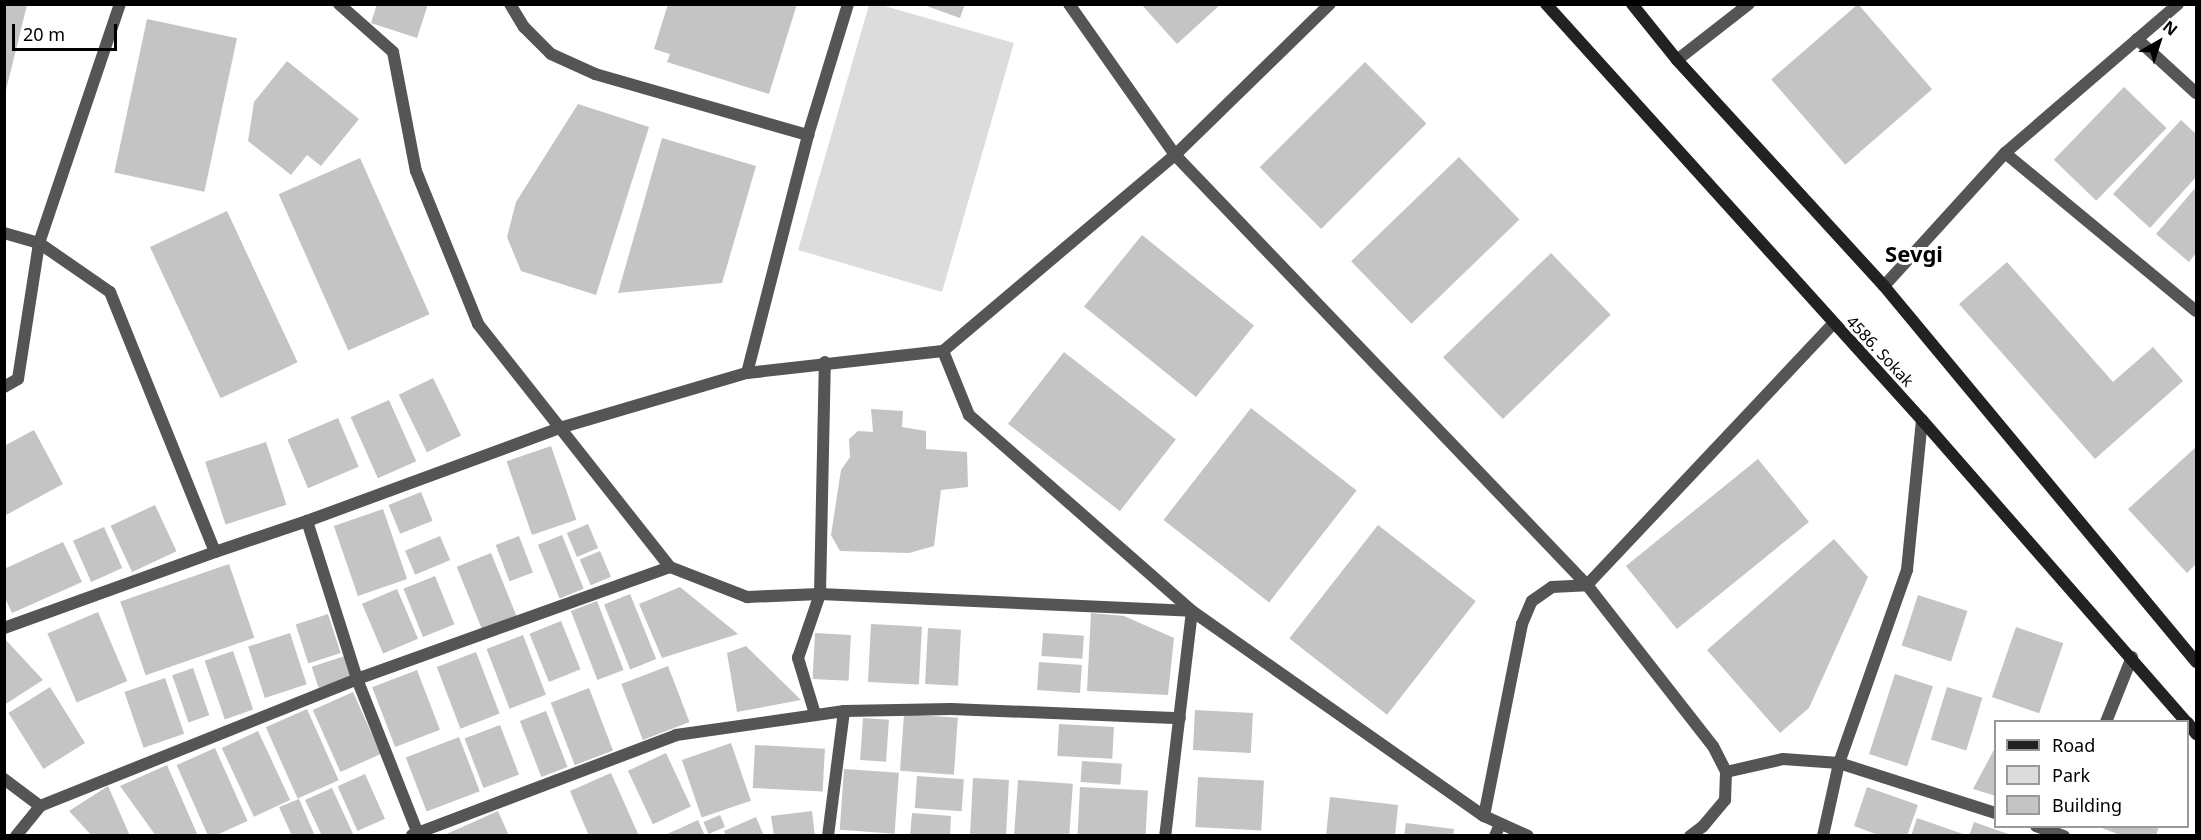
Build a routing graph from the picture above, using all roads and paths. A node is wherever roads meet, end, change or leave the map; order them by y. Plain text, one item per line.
1 (120, 4) edge
2 (339, 4) edge
3 (510, 4) edge
4 (848, 4) edge
5 (1069, 4) edge
6 (1330, 4) edge
7 (1546, 4) edge
8 (1632, 4) edge
9 (1749, 4) edge
10 (2178, 4) edge
11 (2138, 39) junction
12 (1677, 60) junction
13 (2196, 93) edge
14 (808, 135) junction
15 (2005, 153) junction
16 (1175, 155) junction
17 (4, 233) edge
18 (39, 243) junction
19 (1884, 286) junction
20 (2196, 311) edge
21 (1832, 325) junction
22 (943, 351) junction
23 (825, 362) junction
24 (747, 374) junction
25 (4, 387) edge
26 (1922, 420) junction
27 (563, 427) junction
28 (307, 521) junction
29 (215, 552) junction
30 (670, 567) junction
31 (1587, 585) junction
32 (820, 594) junction
33 (1192, 611) junction
34 (4, 628) edge
35 (2133, 657) junction
36 (2196, 662) edge
37 (357, 679) junction
38 (844, 711) junction
39 (815, 714) junction
40 (1179, 718) junction
41 (2107, 720) edge
42 (2185, 720) edge
43 (1839, 763) junction
44 (1726, 772) junction
45 (4, 779) edge
46 (40, 806) junction
47 (1994, 813) edge
48 (1484, 816) junction
49 (2043, 828) edge
50 (1498, 830) edge
51 (2062, 833) edge
52 (416, 835) edge
53 (16, 836) edge
54 (828, 836) edge
55 (1165, 836) edge
56 (1528, 836) edge
57 (1690, 836) edge
58 (1823, 836) edge

1 - 18 street
2 - 27 street
3 - 14 street
4 - 14 street
5 - 16 street
6 - 16 street
7 - 21 main road, 4586. Sokak
8 - 12 main road
9 - 12 street
10 - 11 street
11 - 13 street
11 - 15 street
12 - 19 main road
14 - 24 street
15 - 19 street
15 - 20 street
16 - 22 street
16 - 31 street
17 - 18 street
18 - 25 street
18 - 29 street
19 - 36 main road
21 - 26 main road, 4586. Sokak
21 - 31 street
22 - 23 street
22 - 33 street
23 - 24 street
23 - 32 street
24 - 27 street
26 - 35 main road, 4586. Sokak
26 - 43 street
27 - 28 street
27 - 30 street
28 - 29 street
28 - 37 street
29 - 34 street
30 - 32 street
30 - 37 street
31 - 44 street
31 - 48 street
32 - 33 street
32 - 39 street
33 - 40 street
33 - 48 street
35 - 41 street
35 - 42 main road, 4586. Sokak
37 - 46 street
37 - 52 street
38 - 39 street
38 - 40 street
38 - 54 street
39 - 52 street
40 - 55 street
43 - 44 street
43 - 47 street
43 - 58 street
44 - 57 street
45 - 46 street
46 - 53 street
48 - 50 street
49 - 51 street
50 - 56 street

